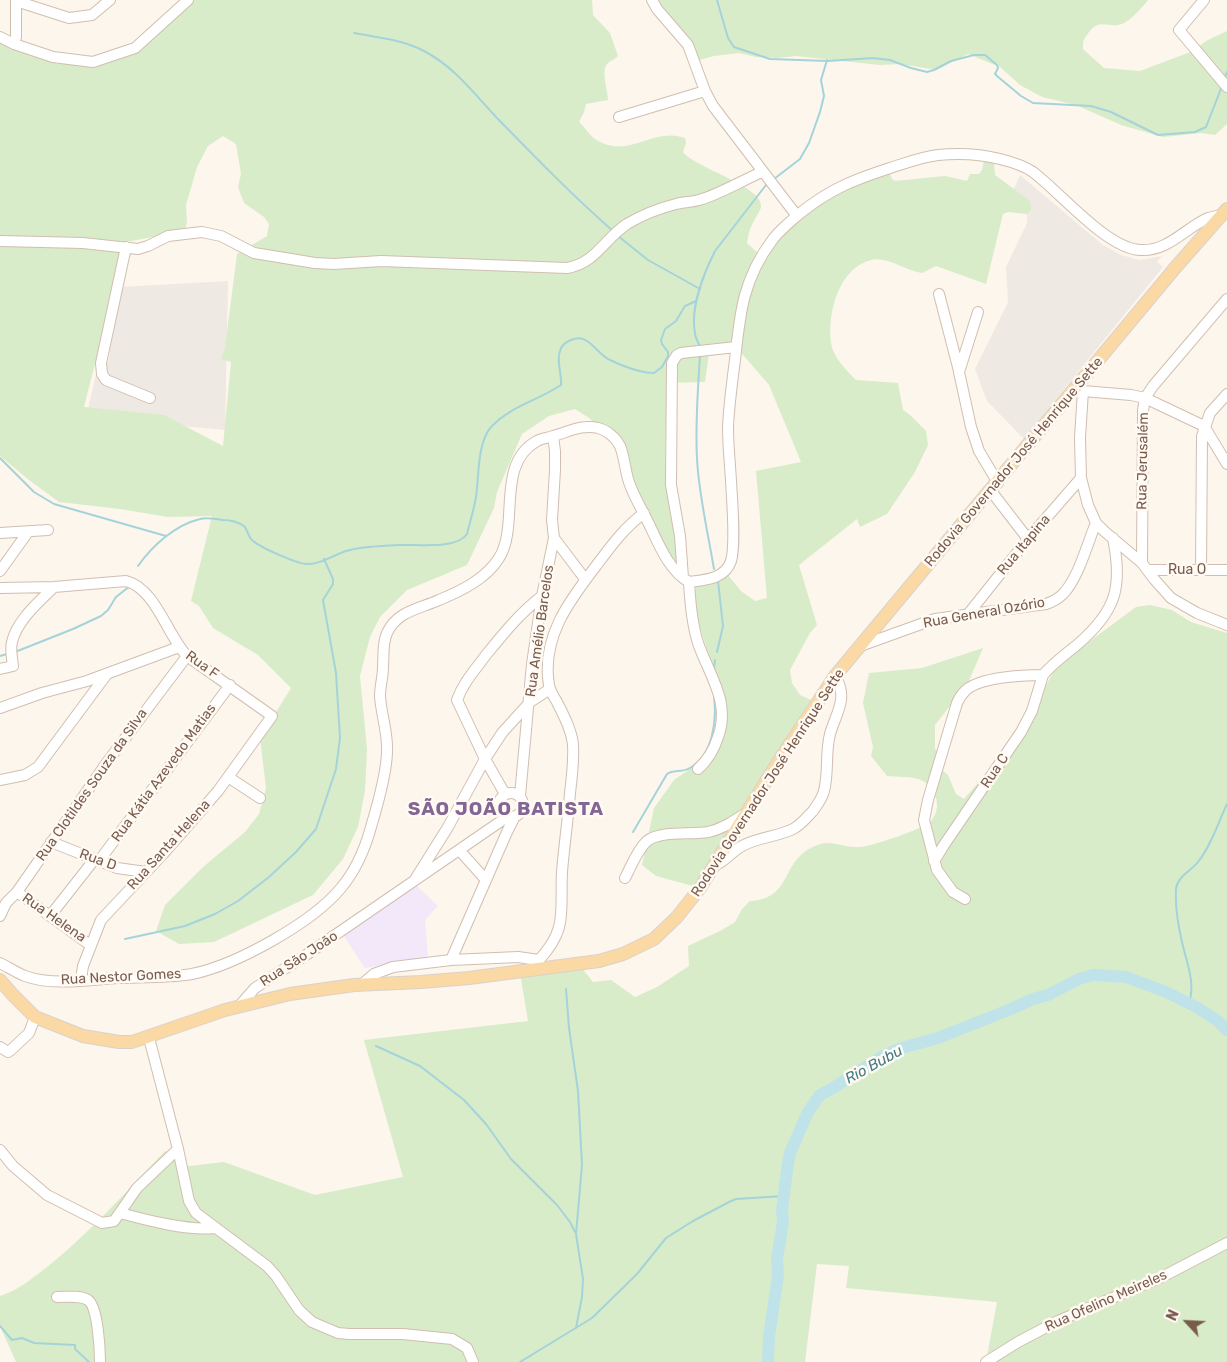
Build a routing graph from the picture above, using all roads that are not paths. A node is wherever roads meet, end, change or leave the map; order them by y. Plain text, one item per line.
1 (16, 0) edge
2 (49, 0) edge
3 (110, 0) edge
4 (188, 0) edge
5 (652, 0) edge
6 (1204, 0) edge
7 (44, 10) junction
8 (0, 37) edge
9 (14, 44) junction
10 (1227, 87) edge
11 (705, 91) junction
12 (619, 116) dead end
13 (762, 172) junction
14 (1224, 212) edge
15 (797, 216) junction
16 (0, 241) edge
17 (126, 248) junction
18 (939, 294) dead end
19 (1227, 299) edge
20 (978, 312) dead end
21 (736, 347) junction
22 (959, 372) junction
23 (1080, 388) junction
24 (1227, 394) edge
25 (150, 398) dead end
26 (1145, 398) junction
27 (1204, 426) junction
28 (553, 436) junction
29 (1227, 464) edge
30 (1082, 478) junction
31 (994, 487) junction
32 (644, 513) junction
33 (1096, 522) junction
34 (48, 530) dead end
35 (28, 532) junction
36 (0, 533) edge
37 (554, 538) junction
38 (1113, 538) junction
39 (1028, 539) junction
40 (1145, 566) junction
41 (1201, 569) junction
42 (1227, 570) edge
43 (0, 571) edge
44 (585, 579) junction
45 (686, 580) junction
46 (54, 587) junction
47 (0, 588) edge
48 (542, 596) junction
49 (968, 613) junction
50 (1227, 625) edge
51 (179, 647) junction
52 (858, 647) junction
53 (187, 656) junction
54 (0, 669) edge
55 (107, 674) junction
56 (1043, 675) junction
57 (835, 676) junction
58 (230, 685) junction
59 (550, 689) junction
60 (530, 702) junction
61 (0, 708) edge
62 (272, 716) joint
63 (485, 758) junction
64 (698, 769) dead end
65 (228, 777) junction
66 (0, 780) edge
67 (505, 794) junction
68 (520, 796) junction
69 (260, 798) dead end
70 (747, 813) junction
71 (511, 817) junction
72 (51, 842) junction
73 (460, 851) junction
74 (97, 861) junction
75 (934, 861) junction
76 (714, 866) junction
77 (146, 872) junction
78 (625, 878) dead end
79 (486, 880) junction
80 (414, 881) junction
81 (17, 892) junction
82 (965, 899) dead end
83 (3, 900) edge
84 (0, 916) edge
85 (50, 916) junction
86 (90, 944) junction
87 (451, 960) junction
88 (0, 962) edge
89 (539, 964) junction
90 (0, 980) edge
91 (81, 980) junction
92 (361, 985) junction
93 (240, 1006) junction
94 (35, 1017) junction
95 (149, 1038) junction
96 (0, 1047) edge
97 (0, 1150) edge
98 (178, 1150) junction
99 (120, 1213) junction
100 (214, 1228) junction
101 (1227, 1243) edge
102 (57, 1297) dead end
103 (100, 1362) edge
104 (473, 1362) edge
105 (986, 1362) edge

1 - 7 street
1 - 9 street
2 - 7 street
3 - 7 street
4 - 9 street
5 - 11 street
6 - 10 street
8 - 9 street
11 - 12 street
11 - 13 street
13 - 15 street
13 - 17 street
14 - 15 street
14 - 23 main road, Rodovia Governador José Henrique Sette
15 - 21 street
16 - 17 street
17 - 25 street
18 - 22 street
19 - 26 street, Rua Jerusalém
20 - 22 street
21 - 45 street
21 - 45 street
22 - 31 street
23 - 26 street
23 - 30 street
23 - 31 main road, Rodovia Governador José Henrique Sette
24 - 27 street
26 - 27 street
26 - 40 street, Rua Jerusalém
27 - 29 street
27 - 41 street
28 - 32 street, Rua Nestor Gomes
28 - 37 street, Rua Amélio Barcelos
28 - 91 street, Rua Nestor Gomes
30 - 33 street
30 - 39 street, Rua Itapina
31 - 39 street
31 - 52 main road, Rodovia Governador José Henrique Sette
32 - 44 street
32 - 45 street, Rua Nestor Gomes
33 - 38 street
33 - 49 street, Rua General Ozório
34 - 35 street
35 - 36 street
35 - 43 street
37 - 44 street
37 - 48 street, Rua Amélio Barcelos
38 - 40 street
38 - 56 street
39 - 49 street, Rua Itapina
40 - 41 street, Rua O
40 - 50 street
41 - 42 street, Rua O
44 - 59 street
45 - 64 street
46 - 47 street
46 - 51 street, Rua F
46 - 54 street
48 - 60 street, Rua Amélio Barcelos
48 - 63 street
49 - 52 street, Rua General Ozório
51 - 53 street, Rua F
51 - 55 street
52 - 57 main road, Rodovia Governador José Henrique Sette
53 - 58 street, Rua F
53 - 72 street, Rua Clotildes Souza da Silva
55 - 61 street
55 - 66 street
56 - 75 street, Rua C
56 - 75 street
57 - 70 main road, Rodovia Governador José Henrique Sette
57 - 76 street
58 - 62 street, Rua F
58 - 74 street, Rua Kátia Azevedo Matias
59 - 60 street
59 - 89 street
60 - 63 street
60 - 68 street, Rua Amélio Barcelos
62 - 65 street, Rua Santa Helena
63 - 67 street
63 - 80 street
65 - 69 street
65 - 77 street, Rua Santa Helena
67 - 68 street
67 - 71 street
68 - 71 street
70 - 76 main road, Rodovia Governador José Henrique Sette
70 - 78 street
71 - 73 street, Rua São João
71 - 79 street
72 - 74 street, Rua D
72 - 81 street, Rua Clotildes Souza da Silva
73 - 79 street
73 - 80 street, Rua São João
74 - 77 street, Rua D
74 - 85 street, Rua Kátia Azevedo Matias
75 - 82 street
76 - 89 main road, Rodovia Governador José Henrique Sette
77 - 86 street, Rua Santa Helena
79 - 87 street
80 - 93 street, Rua São João
81 - 83 street, Rua Clotildes Souza da Silva
81 - 85 street, Rua Helena
83 - 84 street, Rua Clotildes Souza da Silva
85 - 86 street, Rua Helena
86 - 91 street, Rua Santa Helena
87 - 89 street
87 - 92 street
88 - 91 street, Rua Nestor Gomes
89 - 92 main road, Rodovia Governador José Henrique Sette
90 - 94 main road, Rua São João
92 - 93 main road, Rodovia Governador José Henrique Sette
93 - 95 main road, Rua São João
94 - 95 main road, Rua São João
94 - 96 street
95 - 98 street
97 - 99 street
98 - 99 street
98 - 100 street
99 - 100 street
100 - 104 street
101 - 105 street, Rua Ofelino Meireles
102 - 103 street

